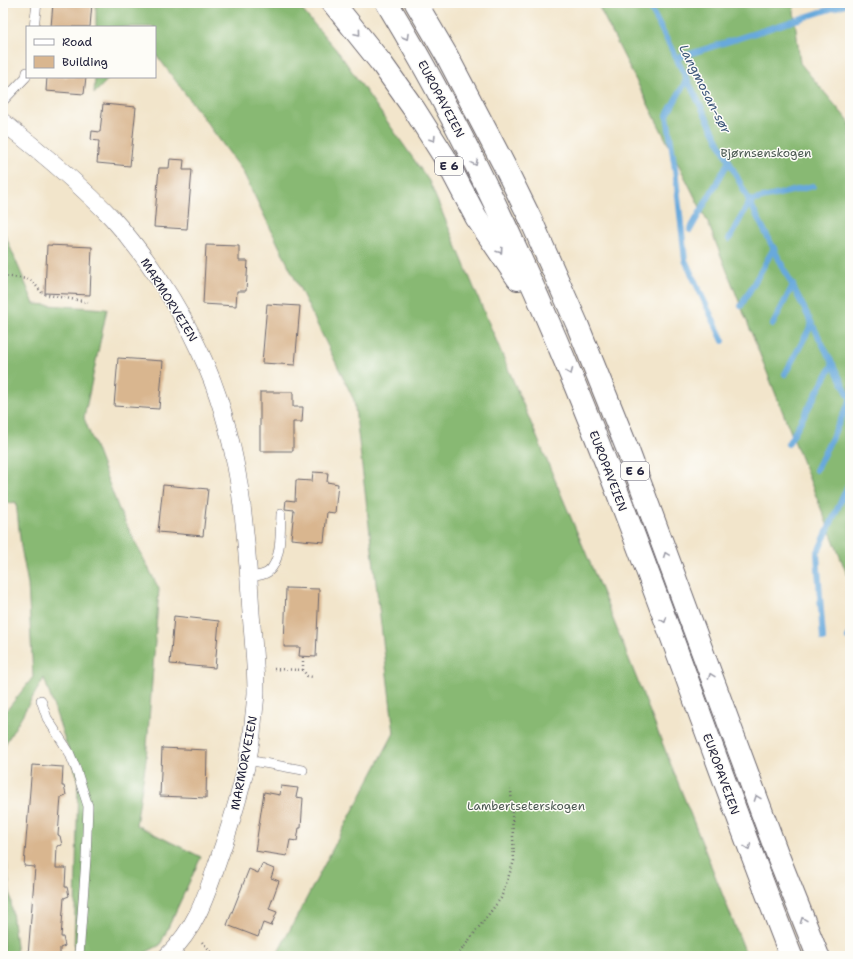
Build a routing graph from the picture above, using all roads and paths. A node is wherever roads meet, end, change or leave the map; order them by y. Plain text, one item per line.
1 (37, 3) edge
2 (333, 3) edge
3 (387, 3) edge
4 (416, 3) edge
5 (34, 26) edge
6 (26, 77) edge
7 (3, 101) edge
8 (3, 122) edge
9 (3, 276) edge
10 (88, 302) dead end
11 (556, 336) junction
12 (281, 514) dead end
13 (249, 577) junction
14 (304, 657) dead end
15 (267, 669) dead end
16 (304, 670) junction
17 (313, 677) dead end
18 (41, 700) dead end
19 (247, 760) junction
20 (303, 770) dead end
21 (511, 789) dead end
22 (79, 956) edge
23 (167, 956) edge
24 (457, 956) edge
25 (791, 956) edge
26 (818, 956) edge

1 - 5 lane
2 -> 11 highway, E 6
3 -> 11 highway, EUROPAVEIEN / E 6
26 -> 4 highway, EUROPAVEIEN / E 6
6 - 7 lane
8 - 13 street, MARMORVEIEN
9 - 10 path
11 -> 25 highway, EUROPAVEIEN / E 6
12 - 13 lane
13 - 19 street, MARMORVEIEN
14 - 16 path
15 - 16 path
16 - 17 path
18 - 22 lane
19 - 20 lane
19 - 23 street, MARMORVEIEN
21 - 24 path

